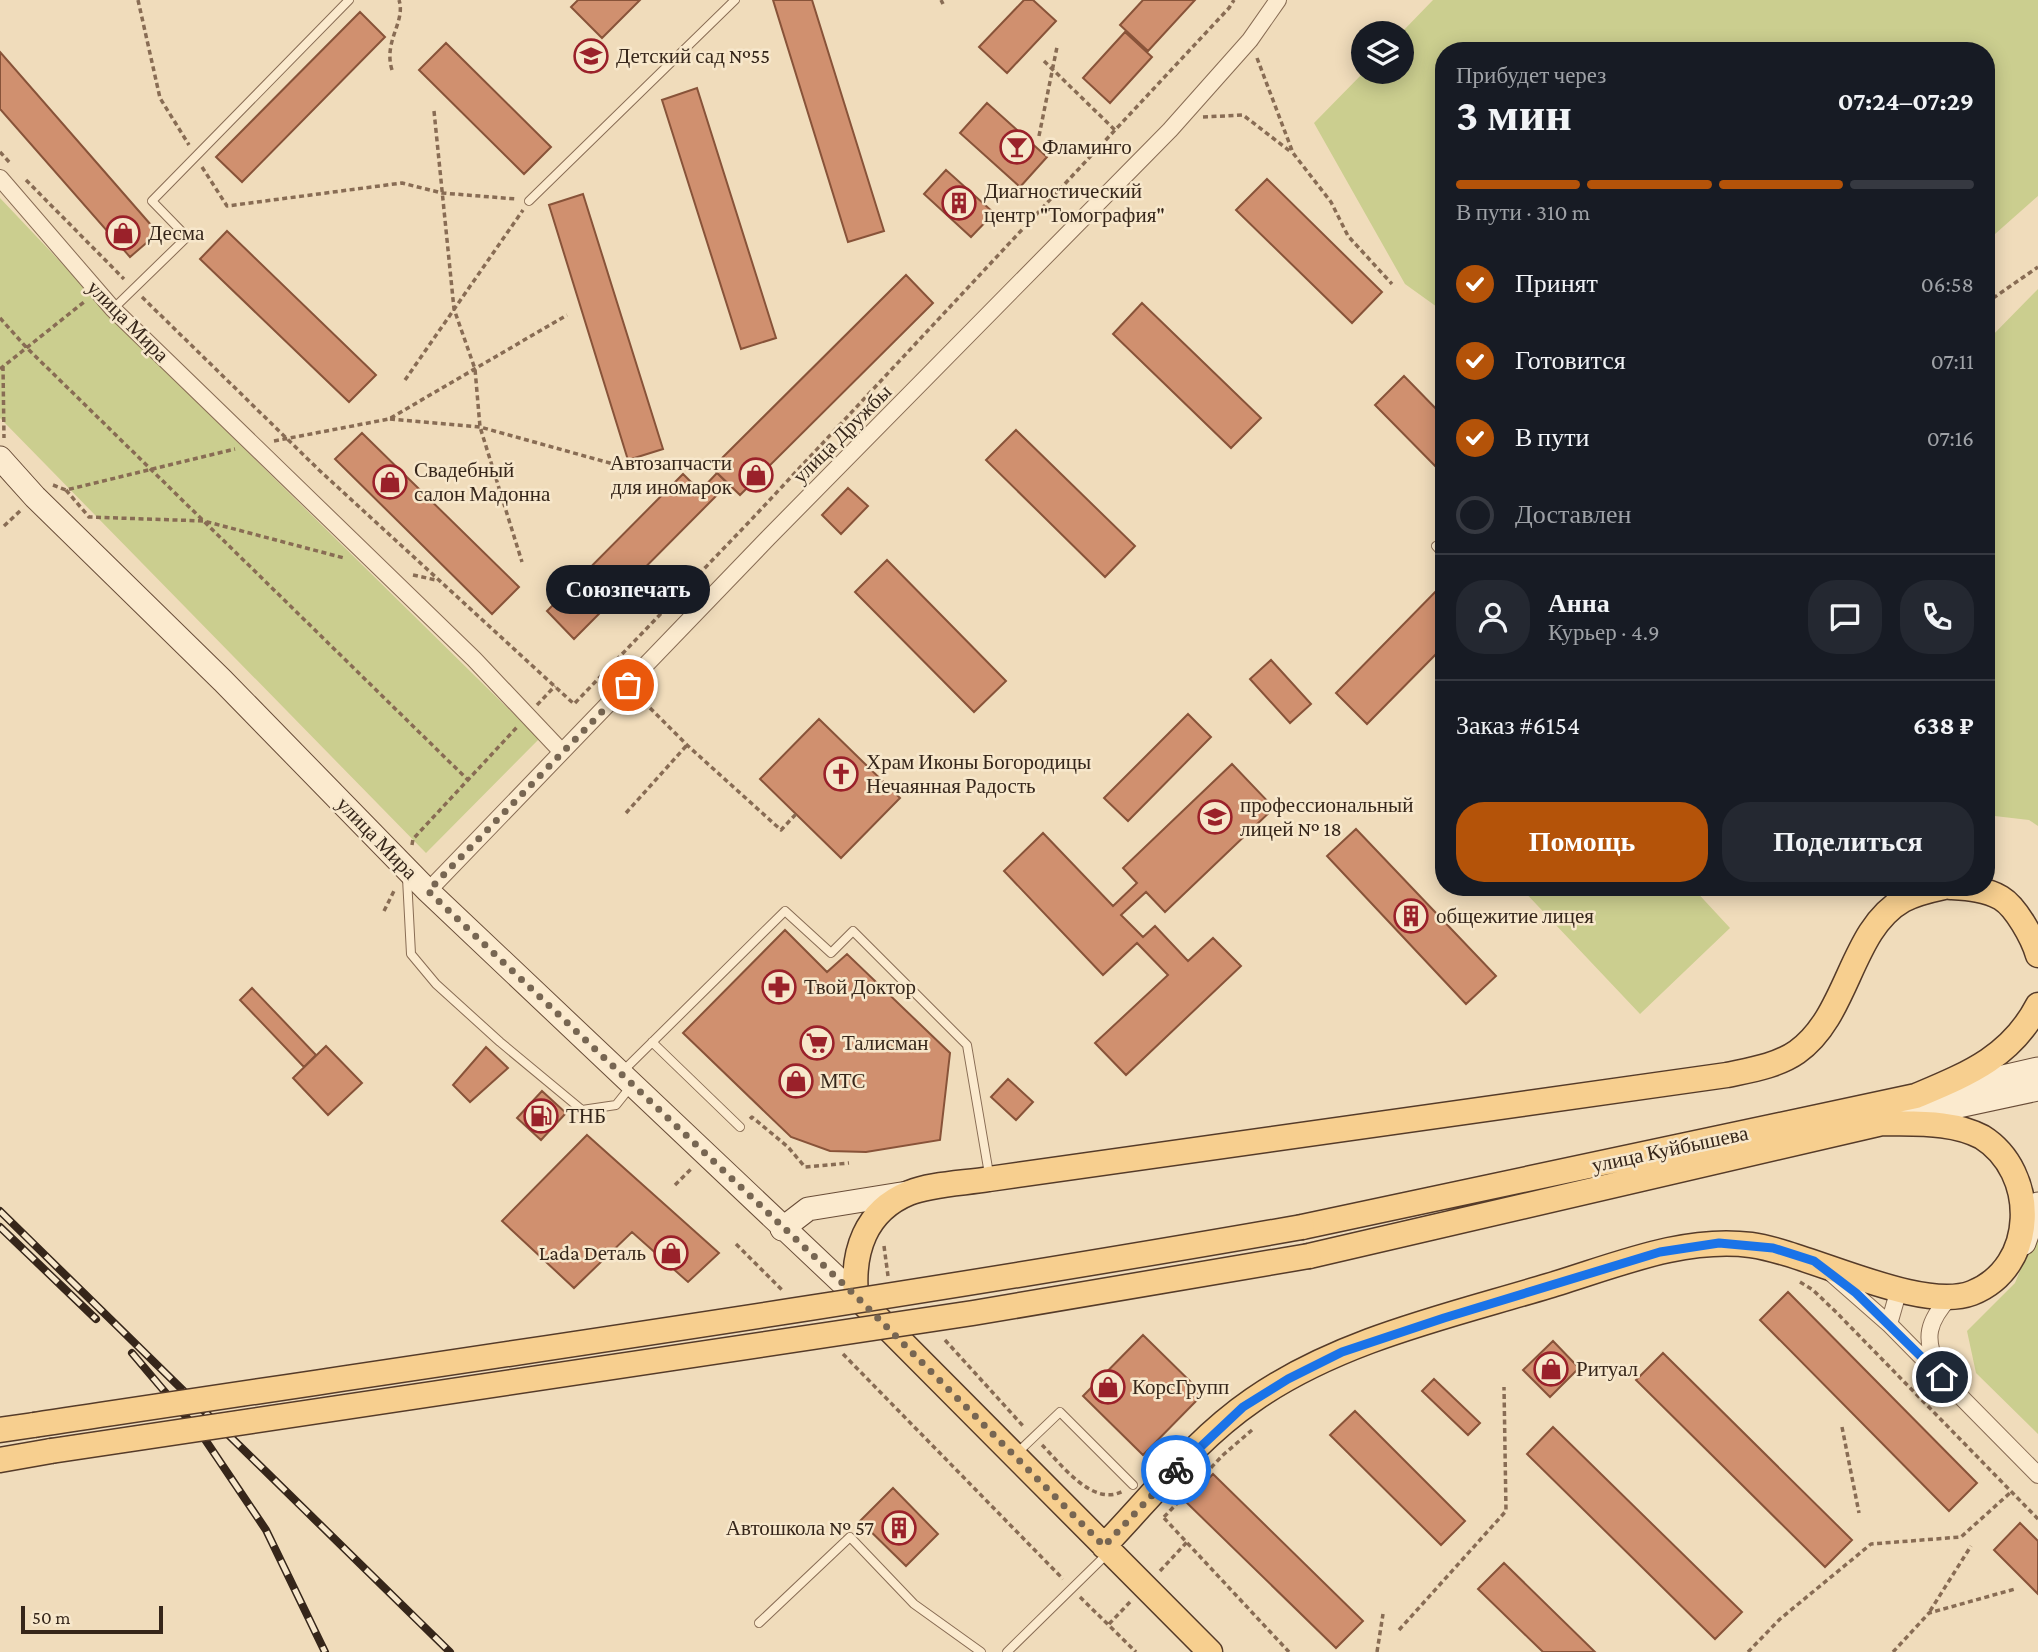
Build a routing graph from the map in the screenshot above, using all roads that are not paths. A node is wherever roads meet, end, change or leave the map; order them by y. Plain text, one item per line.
1 (349, 0) edge
2 (734, 0) edge
3 (1278, 0) edge
4 (0, 178) edge
5 (529, 201) road end
6 (113, 309) junction
7 (0, 458) edge
8 (562, 752) junction
9 (406, 868) junction
10 (428, 891) junction
11 (1912, 896) edge
12 (1993, 896) edge
13 (2002, 899) junction
14 (2038, 929) edge
15 (2038, 955) edge
16 (2038, 1005) edge
17 (652, 1042) junction
18 (2038, 1069) edge
19 (627, 1079) junction
20 (2038, 1089) edge
21 (1916, 1097) junction
22 (1882, 1123) junction
23 (740, 1127) dead end
24 (989, 1179) junction
25 (910, 1193) junction
26 (2038, 1204) edge
27 (782, 1229) junction
28 (2024, 1243) junction
29 (1814, 1261) junction
30 (1899, 1289) junction
31 (856, 1296) junction
32 (1950, 1297) junction
33 (1889, 1324) junction
34 (1942, 1377) junction
35 (0, 1430) edge
36 (1014, 1456) junction
37 (0, 1460) edge
38 (2038, 1475) edge
39 (1149, 1500) junction
40 (1106, 1549) junction
41 (759, 1623) dead end
42 (981, 1652) edge
43 (1007, 1652) edge
44 (1210, 1652) edge

1 - 6 lane
2 - 5 lane
3 - 8 street, улица Дружбы
4 - 6 street, улица Мира
6 - 8 street, улица Мира
7 - 9 main road, улица Мира
8 - 10 street, улица Дружбы
9 - 10 main road, улица Мира
9 - 19 lane
10 - 19 main road, улица Мира
11 - 24 main road
12 - 13 main road
13 - 14 main road
13 - 15 main road
16 - 21 main road
17 - 19 lane
17 - 23 lane
17 - 24 lane
18 - 21 main road, улица Куйбышева
19 - 27 main road, улица Мира
20 - 22 main road, улица Куйбышева
21 - 35 main road, улица Куйбышева, bridge
22 - 28 main road
22 - 37 main road, улица Куйбышева, bridge
24 - 25 main road
25 - 27 main road
25 - 31 main road
26 - 28 main road
27 - 31 main road, улица Мира
28 - 32 main road
29 - 30 main road
29 - 33 street
29 - 39 main road
30 - 32 main road
30 - 33 street
31 - 36 main road, улица Мира
32 - 34 street
33 - 34 street
34 - 38 street
36 - 39 lane
36 - 40 main road, улица Мира
39 - 40 main road
40 - 43 lane
40 - 44 main road, улица Мира
41 - 42 lane

